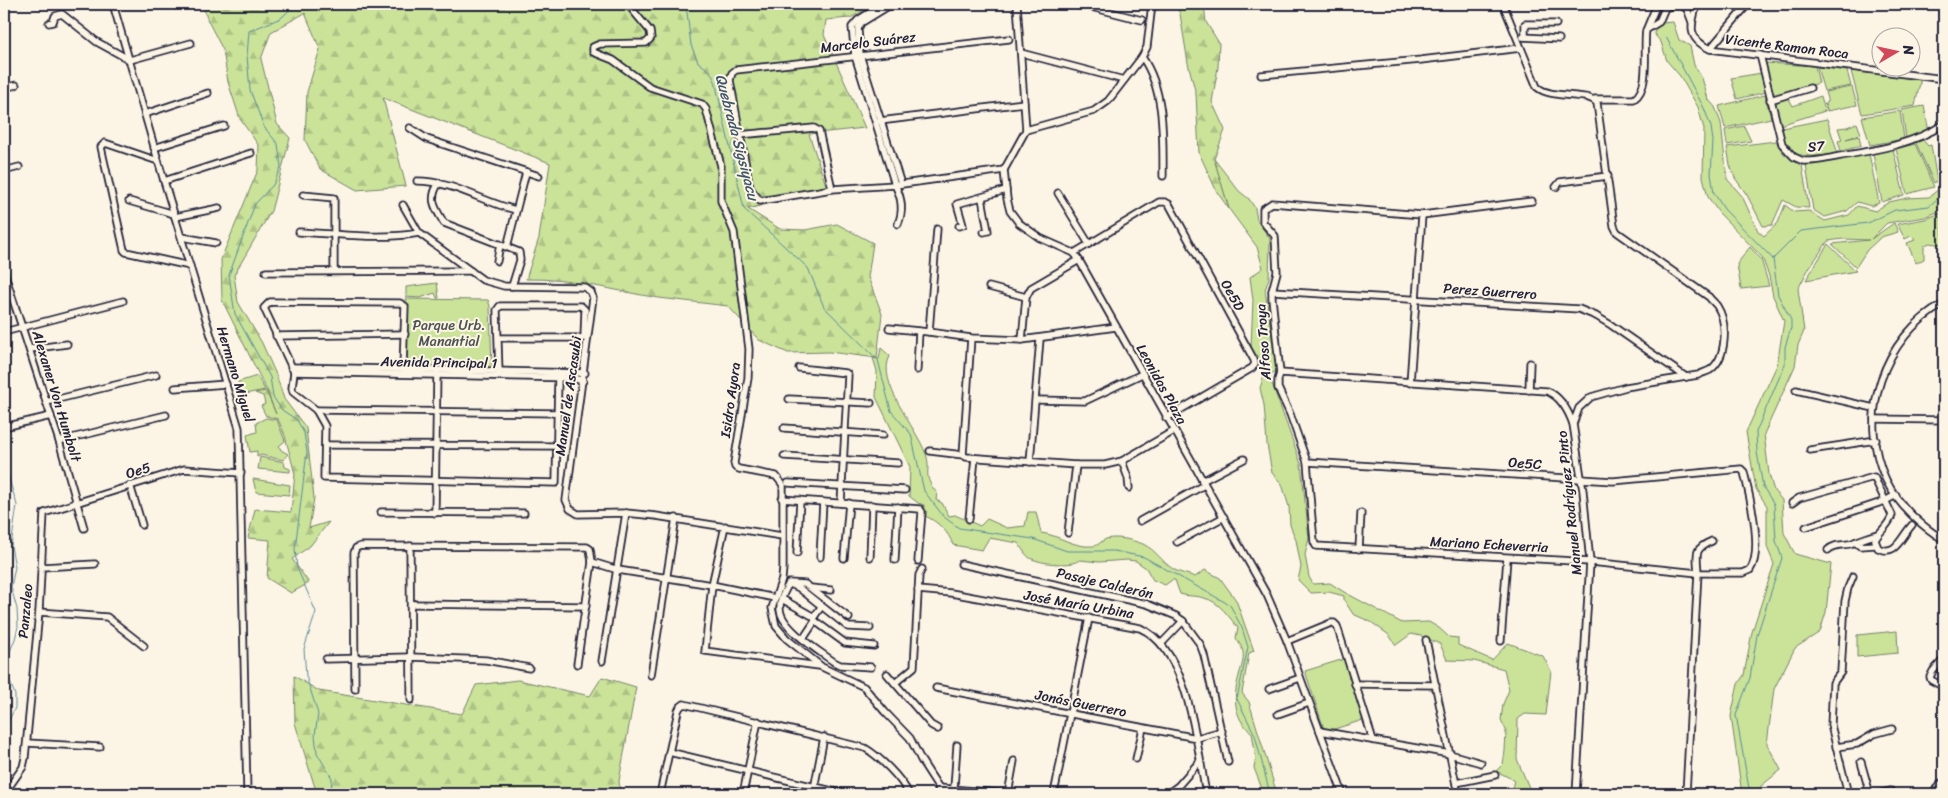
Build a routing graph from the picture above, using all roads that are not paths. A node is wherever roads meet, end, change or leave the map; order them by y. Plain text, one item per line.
1 (113, 4) edge
2 (630, 4) edge
3 (883, 4) edge
4 (892, 4) edge
5 (1018, 4) edge
6 (1079, 4) edge
7 (1152, 4) edge
8 (1503, 4) edge
9 (1657, 4) edge
10 (1675, 4) edge
11 (1680, 4) edge
12 (1697, 4) edge
13 (1748, 4) edge
14 (1089, 5) edge
15 (1142, 20) dead end
16 (1692, 22) junction
17 (50, 23) dead end
18 (1556, 24) dead end
19 (855, 28) junction
20 (1648, 28) junction
21 (1516, 37) junction
22 (1525, 37) junction
23 (1009, 38) dead end
24 (1559, 39) dead end
25 (191, 43) dead end
26 (1521, 48) junction
27 (1710, 48) junction
28 (1021, 53) junction
29 (1760, 55) junction
30 (858, 56) junction
31 (1142, 57) junction
32 (130, 60) junction
33 (1261, 75) dead end
34 (1944, 79) edge
35 (1124, 80) junction
36 (16, 85) dead end
37 (4, 88) edge
38 (1810, 88) dead end
39 (208, 94) dead end
40 (1595, 100) junction
41 (1770, 100) junction
42 (1024, 103) junction
43 (145, 114) junction
44 (879, 121) junction
45 (1944, 124) edge
46 (224, 126) dead end
47 (410, 128) dead end
48 (1026, 130) junction
49 (739, 135) junction
50 (154, 148) junction
51 (251, 153) dead end
52 (158, 161) junction
53 (19, 167) dead end
54 (1004, 170) junction
55 (4, 171) edge
56 (526, 172) junction
57 (539, 176) dead end
58 (1163, 176) dead end
59 (1608, 176) junction
60 (417, 181) dead end
61 (164, 182) junction
62 (439, 183) junction
63 (898, 184) junction
64 (1556, 187) dead end
65 (832, 189) junction
66 (1006, 190) junction
67 (1058, 193) dead end
68 (303, 195) dead end
69 (982, 198) junction
70 (129, 201) dead end
71 (1532, 201) dead end
72 (403, 205) dead end
73 (219, 208) dead end
74 (516, 210) junction
75 (1422, 215) junction
76 (175, 216) junction
77 (898, 224) dead end
78 (960, 226) dead end
79 (937, 229) dead end
80 (298, 232) dead end
81 (984, 232) dead end
82 (419, 233) junction
83 (333, 234) junction
84 (182, 237) junction
85 (216, 243) dead end
86 (500, 244) junction
87 (1089, 244) junction
88 (507, 247) junction
89 (1074, 253) junction
90 (1079, 260) junction
91 (497, 261) dead end
92 (190, 266) junction
93 (334, 271) junction
94 (472, 271) junction
95 (4, 272) edge
96 (266, 272) dead end
97 (512, 286) junction
98 (989, 287) dead end
99 (1272, 290) junction
100 (1026, 297) junction
101 (1416, 299) junction
102 (123, 301) dead end
103 (1944, 304) edge
104 (23, 327) junction
105 (1116, 327) junction
106 (888, 328) dead end
107 (929, 329) junction
108 (4, 332) edge
109 (919, 332) junction
110 (404, 334) junction
111 (276, 336) junction
112 (498, 338) junction
113 (971, 338) junction
114 (1040, 339) junction
115 (1022, 340) junction
116 (67, 344) dead end
117 (30, 349) junction
118 (1530, 363) dead end
119 (403, 368) junction
120 (799, 368) dead end
121 (293, 369) junction
122 (917, 370) dead end
123 (437, 372) junction
124 (498, 373) junction
125 (585, 373) junction
126 (1280, 373) junction
127 (1142, 374) junction
128 (156, 375) dead end
129 (1686, 377) junction
130 (558, 378) junction
131 (583, 381) junction
132 (1410, 383) junction
133 (226, 384) junction
134 (176, 388) dead end
135 (1529, 390) junction
136 (1796, 390) dead end
137 (789, 399) dead end
138 (1036, 400) junction
139 (46, 402) junction
140 (846, 402) junction
141 (871, 402) dead end
142 (1874, 408) junction
143 (316, 410) junction
144 (436, 411) junction
145 (558, 413) junction
146 (166, 415) dead end
147 (50, 416) junction
148 (1166, 418) junction
149 (1874, 418) junction
150 (1944, 420) edge
151 (1573, 424) junction
152 (4, 428) edge
153 (784, 428) dead end
154 (1174, 431) junction
155 (844, 433) junction
156 (883, 435) dead end
157 (1876, 440) junction
158 (59, 441) junction
159 (325, 446) junction
160 (436, 446) junction
161 (557, 446) junction
162 (1810, 450) dead end
163 (930, 451) dead end
164 (963, 455) junction
165 (784, 456) dead end
166 (975, 458) junction
167 (1244, 458) dead end
168 (843, 460) junction
169 (1122, 460) junction
170 (1030, 462) junction
171 (1307, 462) junction
172 (898, 463) dead end
173 (1076, 465) junction
174 (241, 473) junction
175 (1581, 480) junction
176 (434, 481) junction
177 (788, 483) dead end
178 (1203, 483) junction
179 (130, 485) junction
180 (841, 486) junction
181 (1129, 488) dead end
182 (905, 490) dead end
183 (1896, 495) junction
184 (782, 499) junction
185 (800, 500) junction
186 (1885, 501) junction
187 (76, 502) junction
188 (823, 502) junction
189 (1792, 502) dead end
190 (841, 503) junction
191 (849, 503) junction
192 (872, 505) junction
193 (898, 507) junction
194 (381, 512) dead end
195 (44, 513) joint
196 (434, 513) junction
197 (524, 513) dead end
198 (626, 513) junction
199 (1361, 513) dead end
200 (1224, 517) junction
201 (676, 518) junction
202 (969, 519) dead end
203 (1140, 521) dead end
204 (142, 525) dead end
205 (725, 526) junction
206 (1912, 526) dead end
207 (1806, 527) dead end
208 (84, 528) dead end
209 (1068, 533) dead end
210 (1878, 534) junction
211 (782, 536) junction
212 (1944, 540) edge
213 (1712, 541) dead end
214 (1177, 542) dead end
215 (1314, 542) joint
216 (1855, 542) junction
217 (1875, 545) junction
218 (410, 546) junction
219 (1359, 549) junction
220 (1828, 550) dead end
221 (797, 553) dead end
222 (820, 557) dead end
223 (870, 557) dead end
224 (844, 558) dead end
225 (1506, 558) junction
226 (895, 560) dead end
227 (918, 561) dead end
228 (592, 562) junction
229 (1590, 562) junction
230 (95, 564) dead end
231 (961, 564) dead end
232 (42, 567) junction
233 (1753, 567) joint
234 (922, 569) dead end
235 (618, 570) junction
236 (1698, 573) junction
237 (1852, 576) dead end
238 (666, 578) junction
239 (782, 579) junction
240 (789, 583) junction
241 (712, 585) junction
242 (811, 588) junction
243 (831, 590) dead end
244 (918, 590) junction
245 (779, 599) junction
246 (411, 604) junction
247 (586, 606) junction
248 (822, 607) junction
249 (38, 612) junction
250 (4, 616) edge
251 (849, 618) dead end
252 (1089, 618) junction
253 (814, 619) junction
254 (1183, 621) junction
255 (870, 628) dead end
256 (803, 639) junction
257 (4, 640) edge
258 (1426, 640) dead end
259 (1286, 641) junction
260 (1501, 641) dead end
261 (1162, 643) junction
262 (144, 646) dead end
263 (874, 646) dead end
264 (410, 657) junction
265 (326, 659) dead end
266 (354, 659) junction
267 (1944, 659) edge
268 (602, 661) dead end
269 (577, 664) dead end
270 (822, 667) junction
271 (871, 667) dead end
272 (529, 668) dead end
273 (886, 674) dead end
274 (651, 675) dead end
275 (1300, 678) junction
276 (895, 683) junction
277 (1355, 684) junction
278 (1436, 685) junction
279 (1944, 687) edge
280 (936, 688) dead end
281 (355, 689) dead end
282 (1269, 689) dead end
283 (411, 700) dead end
284 (1309, 703) junction
285 (1070, 714) junction
286 (1278, 714) dead end
287 (758, 721) junction
288 (938, 728) dead end
289 (1143, 728) junction
290 (1892, 729) dead end
291 (1222, 731) junction
292 (1320, 731) junction
293 (824, 737) junction
294 (1197, 738) junction
295 (1373, 740) junction
296 (26, 743) junction
297 (957, 745) dead end
298 (100, 747) dead end
299 (1836, 747) junction
300 (669, 752) junction
301 (1450, 754) junction
302 (1136, 759) dead end
303 (1014, 761) dead end
304 (1200, 761) junction
305 (1228, 762) dead end
306 (1861, 762) dead end
307 (1481, 763) dead end
308 (749, 772) junction
309 (1495, 775) dead end
310 (1944, 781) edge
311 (4, 782) edge
312 (1456, 783) junction
313 (815, 787) junction
314 (8, 788) junction
315 (954, 788) junction
316 (938, 791) edge
317 (1891, 791) dead end
318 (4, 794) edge
319 (247, 794) edge
320 (660, 794) edge
321 (743, 794) edge
322 (813, 794) edge
323 (845, 794) edge
324 (909, 794) edge
325 (1008, 794) edge
326 (1013, 794) edge
327 (1054, 794) edge
328 (1167, 794) edge
329 (1206, 794) edge
330 (1343, 794) edge
331 (1457, 794) edge
332 (1576, 794) edge
333 (1686, 794) edge
334 (1848, 794) edge
335 (1870, 794) edge
336 (1878, 794) edge
337 (1931, 794) edge
338 (1940, 794) edge

1 - 32 street, Hermano Miguel
2 - 184 street, Isidro Ayora
3 - 19 street
4 - 19 street
5 - 28 street
6 - 14 street
7 - 31 street
8 - 21 street
9 - 20 street
10 - 20 street
11 - 16 street, Vicente Ramon Roca
12 - 16 street
13 - 27 street
14 - 15 street
16 - 27 street, Vicente Ramon Roca
17 - 32 street
18 - 22 street
19 - 30 street
20 - 40 street
21 - 22 street
21 - 26 street
22 - 24 street
23 - 30 street, Marcelo Suárez
25 - 32 street
26 - 33 street
26 - 40 street
27 - 29 street, Vicente Ramon Roca
28 - 35 street
28 - 42 street
29 - 34 street, Vicente Ramon Roca
29 - 41 street, S7
30 - 44 street
30 - 49 street, Marcelo Suárez
31 - 35 street
31 - 58 street
32 - 43 street, Hermano Miguel
35 - 48 street
36 - 37 street
38 - 41 street
39 - 43 street
40 - 59 street, Manuel Rodríguez Pinto
41 - 45 street, S7
42 - 44 street
42 - 48 street
43 - 50 street, Hermano Miguel
44 - 63 street
46 - 50 street
47 - 56 street
48 - 54 street
49 - 65 street
49 - 65 street
50 - 52 street, Hermano Miguel
51 - 61 street
52 - 61 street, Hermano Miguel
52 - 92 street
53 - 55 street
54 - 63 street
54 - 66 street
56 - 57 street
56 - 74 street
59 - 64 street
59 - 129 street, Manuel Rodríguez Pinto
60 - 62 street
61 - 76 street, Hermano Miguel
62 - 74 street
62 - 86 street
63 - 65 street
63 - 77 street
66 - 69 street
66 - 89 street
67 - 87 street
68 - 83 street
69 - 78 street
69 - 81 street
70 - 76 street
71 - 75 street
72 - 82 street, Manuel de Ascasubi
73 - 76 street
74 - 88 street
75 - 99 street, Alfoso Troya
75 - 101 street
76 - 84 street, Hermano Miguel
79 - 107 street
80 - 83 street
82 - 83 street
82 - 94 street, Manuel de Ascasubi
83 - 93 street
84 - 85 street
84 - 92 street, Hermano Miguel
86 - 88 street
86 - 91 street
87 - 89 street
87 - 148 street, Oe5D
88 - 97 street
89 - 90 street, Leonidas Plaza
90 - 100 street
90 - 105 street, Leonidas Plaza
92 - 133 street, Hermano Miguel
93 - 94 street
93 - 96 street
94 - 97 street, Manuel de Ascasubi
95 - 104 street, Alexaner Von Humbolt
97 - 125 street, Manuel de Ascasubi
98 - 100 street
99 - 101 street, Perez Guerrero
99 - 126 street, Alfoso Troya
100 - 115 street
101 - 129 street, Perez Guerrero
101 - 132 street
102 - 104 street
103 - 142 street
104 - 108 street
104 - 117 street, Alexaner Von Humbolt
105 - 114 street
105 - 127 street, Leonidas Plaza
106 - 109 street
107 - 109 street
107 - 113 street
109 - 122 street
110 - 111 street
110 - 111 street
110 - 119 street
111 - 121 street
112 - 112 street
112 - 124 street
113 - 115 street
113 - 164 street
114 - 115 street
114 - 138 street
116 - 117 street
117 - 139 street, Alexaner Von Humbolt
118 - 135 street
119 - 121 street
119 - 123 street
120 - 140 street
121 - 123 street, Avenida Principal 1
121 - 143 street
123 - 124 street, Avenida Principal 1
123 - 144 street
124 - 125 street
124 - 130 street, Avenida Principal 1
125 - 131 street, Manuel de Ascasubi
126 - 132 street
126 - 171 street, Alfoso Troya
127 - 138 street
127 - 148 street, Leonidas Plaza
128 - 139 street
129 - 151 street, Manuel Rodríguez Pinto
130 - 131 street, Avenida Principal 1
130 - 145 street
131 - 198 street, Manuel de Ascasubi
132 - 135 street
133 - 134 street
133 - 174 street, Hermano Miguel
135 - 151 street
136 - 142 street
137 - 140 street
138 - 170 street
139 - 147 street, Alexaner Von Humbolt
140 - 141 street
140 - 155 street
142 - 149 street
143 - 144 street
143 - 159 street
144 - 145 street
144 - 160 street
145 - 161 street
146 - 158 street
147 - 152 street
147 - 158 street, Alexaner Von Humbolt
148 - 154 street, Leonidas Plaza
149 - 150 street
149 - 157 street
151 - 175 street, Manuel Rodríguez Pinto
153 - 155 street
154 - 169 street
154 - 178 street, Leonidas Plaza
155 - 156 street
155 - 168 street
157 - 162 street
157 - 183 street
158 - 187 street, Alexaner Von Humbolt
159 - 160 street
159 - 176 street
160 - 161 street
160 - 176 street
161 - 176 street
163 - 164 street
164 - 166 street
165 - 168 street
166 - 170 street
166 - 202 street
167 - 178 street
168 - 172 street
168 - 180 street
169 - 173 street
169 - 181 street
170 - 173 street
171 - 175 street, Oe5C
171 - 215 street, Alfoso Troya
173 - 209 street
174 - 179 street, Oe5
174 - 319 street, Hermano Miguel
175 - 229 street, Manuel Rodríguez Pinto
175 - 233 street, Oe5C
176 - 196 street
177 - 180 street
178 - 200 street, Leonidas Plaza
178 - 203 street
179 - 187 street, Oe5
179 - 204 street
180 - 182 street
180 - 190 street
183 - 186 street
183 - 212 street
184 - 185 street
184 - 211 street, Isidro Ayora
185 - 188 street
185 - 221 street
186 - 189 street
186 - 207 street
186 - 210 street
187 - 195 street, Oe5
187 - 208 street, Alexaner Von Humbolt
188 - 190 street
188 - 222 street
190 - 191 street
191 - 192 street
191 - 224 street
192 - 193 street
192 - 223 street
193 - 226 street
193 - 227 street
194 - 196 street
195 - 232 street, Panzaleo
196 - 197 street
198 - 201 street, Manuel de Ascasubi
198 - 235 street
199 - 219 street
200 - 214 street
200 - 259 street, Leonidas Plaza
201 - 205 street, Manuel de Ascasubi
201 - 238 street
205 - 211 street, Manuel de Ascasubi
205 - 241 street
206 - 217 street
210 - 216 street
210 - 217 street
211 - 239 street, Isidro Ayora
213 - 236 street
215 - 219 street, Mariano Echeverria
216 - 217 street
216 - 220 street
218 - 228 street
218 - 246 street
218 - 266 street
219 - 225 street, Mariano Echeverria
225 - 229 street, Mariano Echeverria
225 - 260 street
228 - 235 street
228 - 247 street
229 - 236 street, Mariano Echeverria
229 - 332 street, Manuel Rodríguez Pinto
230 - 232 street
231 - 254 street, Pasaje Calderón
232 - 249 street, Panzaleo
233 - 236 street, Mariano Echeverria
234 - 244 street
235 - 238 street
235 - 268 street
236 - 333 street
237 - 299 street
238 - 241 street
238 - 274 street
239 - 240 street
239 - 245 street, Isidro Ayora
240 - 242 street
240 - 245 street
240 - 248 street
241 - 245 street
241 - 270 street
242 - 243 street
242 - 251 street
244 - 252 street, José María Urbina
244 - 276 street
245 - 253 street
245 - 256 street
245 - 270 street, Isidro Ayora
246 - 247 street
246 - 264 street
247 - 269 street
248 - 253 street
248 - 255 street
249 - 262 street
249 - 296 street, Panzaleo
250 - 257 street
252 - 261 street, José María Urbina
252 - 285 street
253 - 256 street
253 - 263 street
254 - 261 street
254 - 291 street, Pasaje Calderón
256 - 271 street
258 - 278 street
259 - 275 street, Leonidas Plaza
259 - 277 street
261 - 294 street, José María Urbina
264 - 266 street
264 - 272 street
264 - 283 street
265 - 266 street
266 - 281 street
267 - 279 street
270 - 316 street, Isidro Ayora
273 - 276 street
275 - 282 street
275 - 284 street, Leonidas Plaza
276 - 288 street
277 - 278 street
277 - 295 street
278 - 301 street
280 - 285 street, Jonás Guerrero
284 - 286 street
284 - 292 street, Leonidas Plaza
285 - 289 street, Jonás Guerrero
285 - 327 street
287 - 293 street
287 - 300 street
287 - 308 street
289 - 294 street, Jonás Guerrero
289 - 302 street
290 - 299 street
291 - 294 street, Jonás Guerrero
291 - 305 street, Pasaje Calderón
292 - 295 street
292 - 330 street, Leonidas Plaza
293 - 313 street
293 - 324 street
294 - 304 street, José María Urbina
295 - 301 street
296 - 298 street
296 - 314 street, Panzaleo
297 - 315 street
299 - 334 street
300 - 308 street
300 - 320 street
301 - 307 street
301 - 312 street
303 - 325 street
304 - 328 street
304 - 329 street, José María Urbina
306 - 335 street
308 - 313 street
308 - 321 street
309 - 312 street
310 - 337 street
310 - 338 street
311 - 314 street
312 - 331 street
313 - 322 street
313 - 323 street
314 - 318 street, Panzaleo
315 - 316 street
315 - 325 street
317 - 336 street
325 - 326 street

